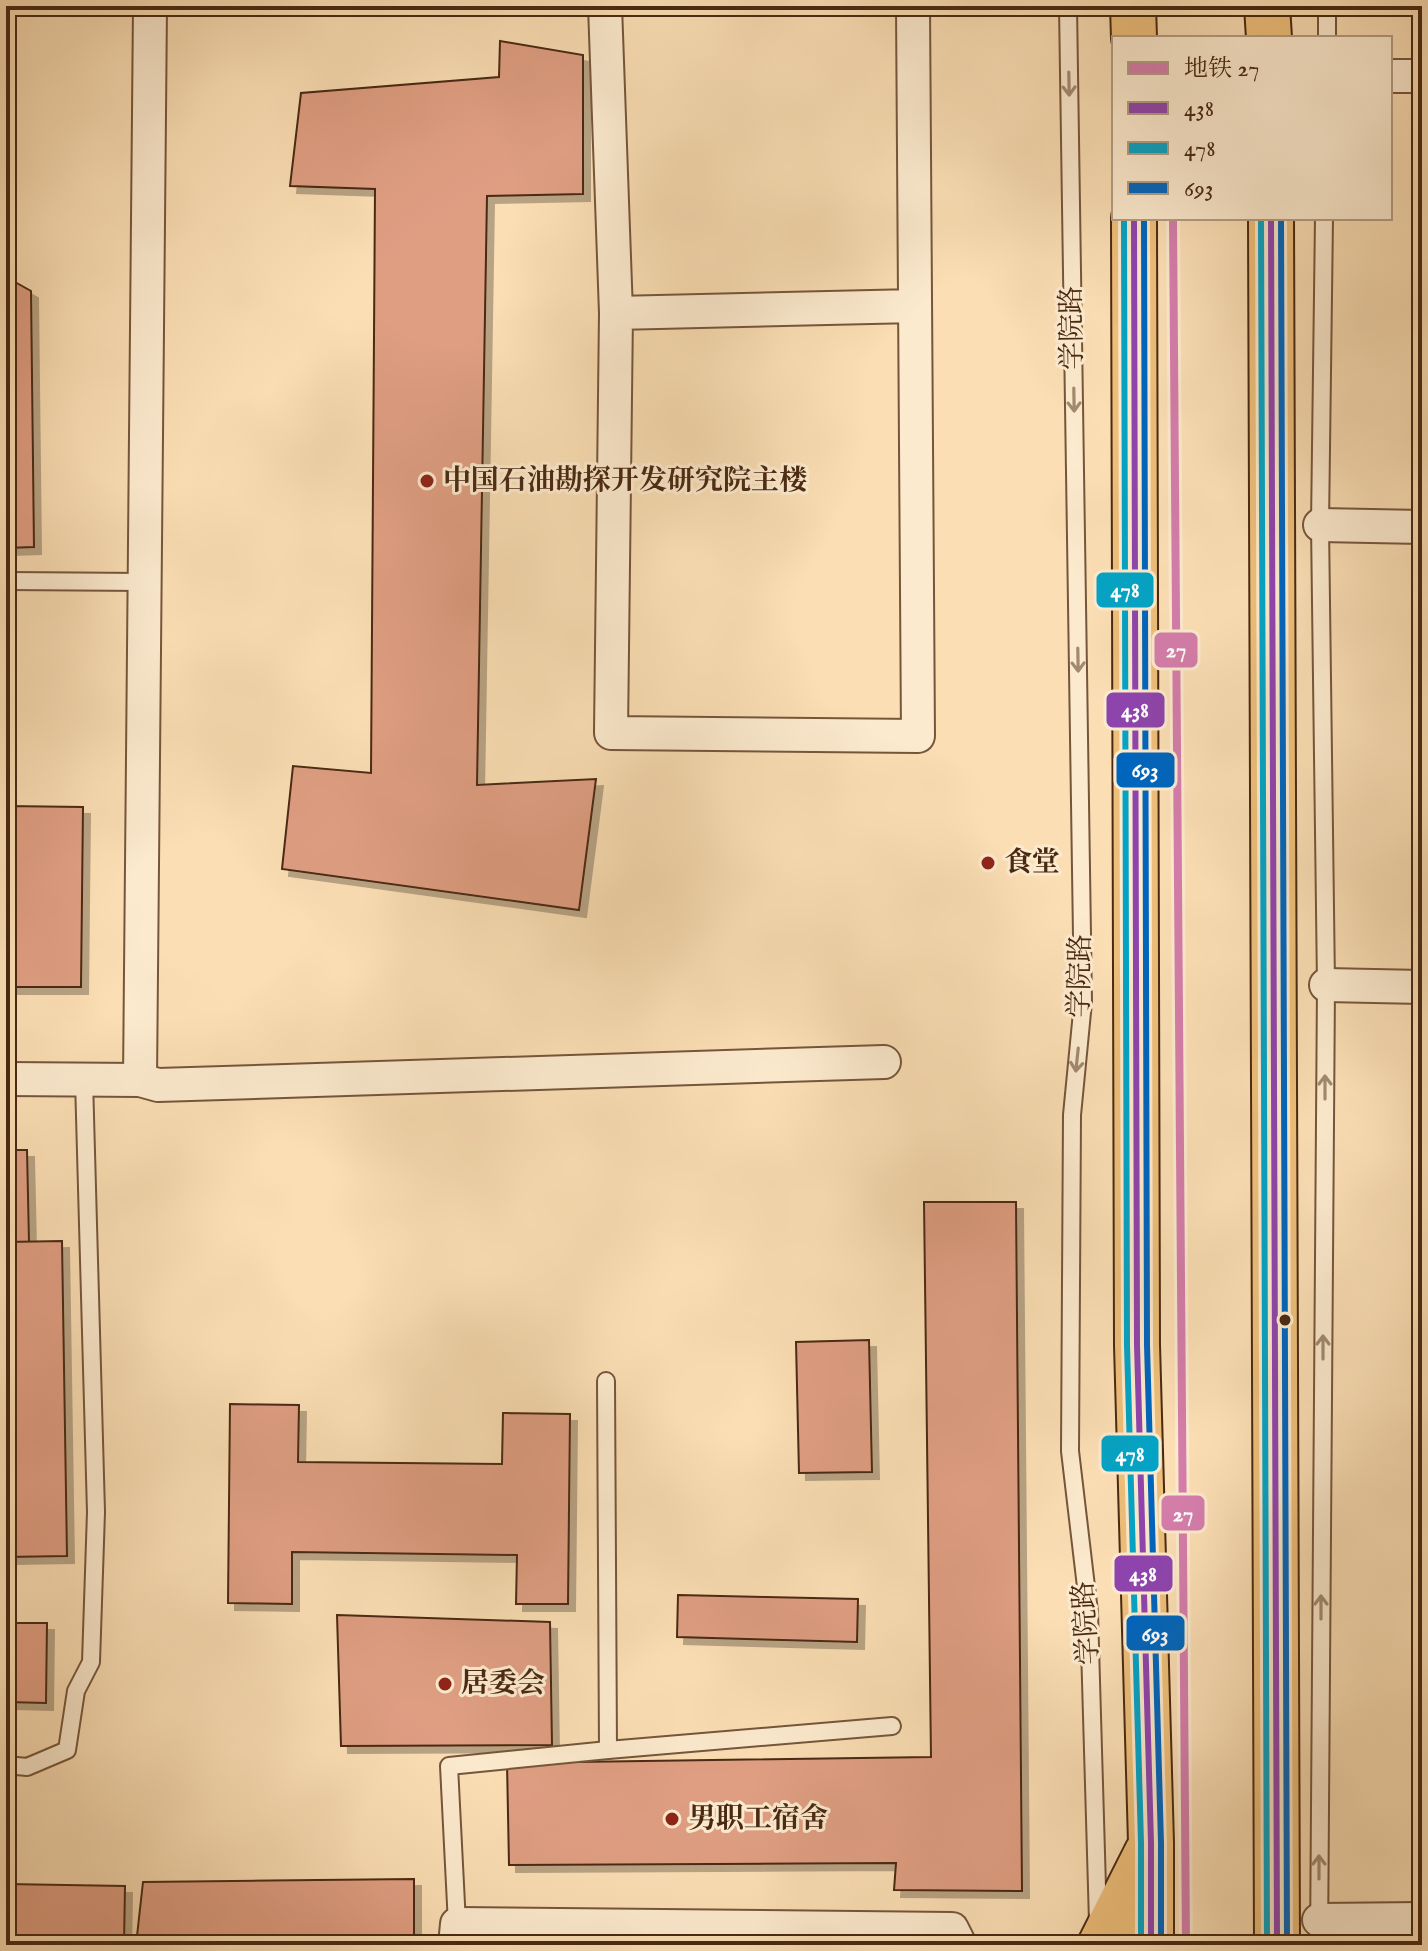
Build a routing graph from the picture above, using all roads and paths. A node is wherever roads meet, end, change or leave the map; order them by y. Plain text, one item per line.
1 (150, 6) edge
2 (605, 6) edge
3 (913, 6) edge
4 (1068, 6) edge
5 (1133, 6) edge
6 (1267, 6) edge
7 (1327, 6) edge
8 (1134, 36) edge
9 (1269, 36) edge
10 (1327, 36) edge
11 (1134, 220) edge
12 (1271, 220) edge
13 (1324, 220) edge
14 (915, 306) junction
15 (616, 313) junction
16 (1320, 525) junction
17 (1422, 527) edge
18 (6, 581) edge
19 (145, 582) junction
20 (1326, 985) junction
21 (1422, 987) edge
22 (884, 1062) dead end
23 (6, 1079) edge
24 (84, 1080) junction
25 (140, 1080) junction
26 (606, 1381) dead end
27 (892, 1726) dead end
28 (608, 1750) junction
29 (6, 1765) edge
30 (1151, 1843) junction
31 (1422, 1919) edge
32 (1319, 1932) edge
33 (456, 1935) edge
34 (960, 1945) edge
35 (1099, 1945) edge
36 (1151, 1945) edge
37 (1277, 1945) edge

1 - 19 street
2 - 15 street
3 - 14 street
4 -> 35 lane, 学院路
5 - 8 main road
6 - 9 main road
7 - 10 lane
11 - 30 main road, 学院路
12 - 37 main road
13 - 16 lane
14 - 15 street
14 - 15 street
16 - 17 street
16 - 20 lane
18 - 19 lane
19 - 25 street
20 - 21 street
32 -> 20 lane
22 - 25 street
23 - 24 street
24 - 25 street
24 - 29 lane
26 - 28 lane
27 - 28 lane
28 - 33 lane
30 - 35 main road
30 - 36 main road, 学院路
31 - 32 street
33 - 34 street

